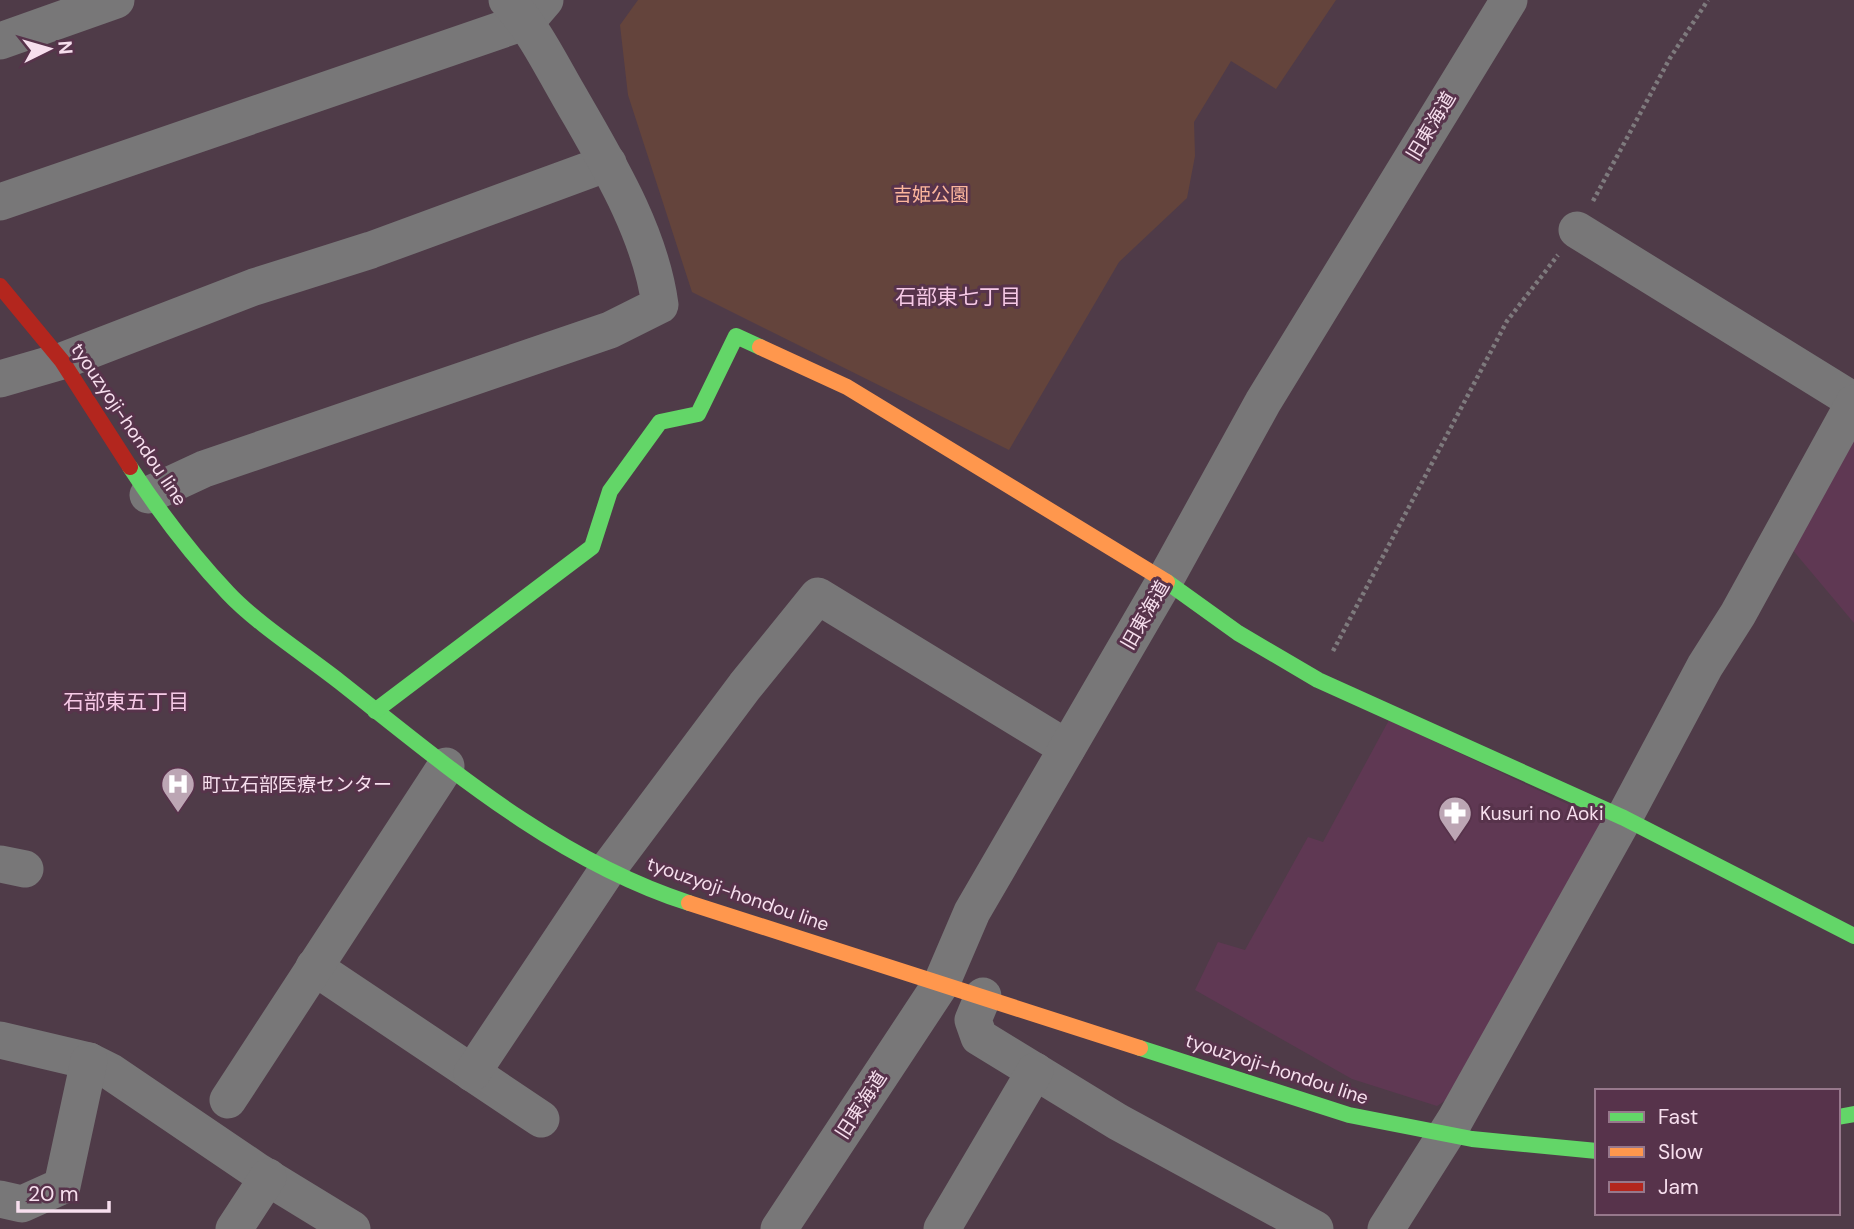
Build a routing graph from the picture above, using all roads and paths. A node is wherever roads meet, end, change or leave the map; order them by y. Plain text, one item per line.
1 (116, 0) edge
2 (1509, 0) edge
3 (1708, 0) edge
4 (526, 7) edge
5 (0, 41) edge
6 (608, 163) junction
7 (0, 202) edge
8 (1577, 230) junction
9 (0, 286) edge
10 (62, 361) junction
11 (0, 379) edge
12 (1854, 402) edge
13 (148, 495) junction
14 (1165, 580) junction
15 (1318, 680) junction
16 (375, 711) junction
17 (1067, 748) junction
18 (446, 766) junction
19 (1624, 818) junction
20 (608, 869) junction
21 (1854, 936) edge
22 (314, 967) junction
23 (942, 982) junction
24 (983, 996) junction
25 (0, 1040) edge
26 (89, 1060) junction
27 (1035, 1071) junction
28 (472, 1073) junction
29 (228, 1100) dead end
30 (541, 1119) dead end
31 (1445, 1137) junction
32 (1595, 1151) edge
33 (268, 1177) junction
34 (0, 1199) edge
35 (234, 1229) edge
36 (352, 1229) edge
37 (779, 1229) edge
38 (942, 1229) edge
39 (1315, 1229) edge
40 (1386, 1229) edge

1 - 5 street
2 - 14 street, 旧東海道
3 - 8 path
4 - 6 street
4 - 7 street
6 - 10 street
6 - 13 street
8 - 12 street
8 - 15 path
9 - 10 main road, tyouzyoji-hondou line
10 - 11 street
10 - 13 main road, tyouzyoji-hondou line
12 - 19 street
13 - 16 main road, tyouzyoji-hondou line
14 - 15 main road
14 - 16 main road
14 - 17 street, 旧東海道
15 - 19 main road
16 - 18 main road, tyouzyoji-hondou line
17 - 20 street
17 - 23 street, 旧東海道
18 - 20 main road, tyouzyoji-hondou line
18 - 22 street
19 - 21 main road
19 - 31 street
20 - 23 main road, tyouzyoji-hondou line
20 - 28 street
22 - 28 street
22 - 29 street
23 - 24 main road, tyouzyoji-hondou line
23 - 37 street, 旧東海道
24 - 27 street
24 - 31 main road, tyouzyoji-hondou line
25 - 26 street
26 - 33 street
26 - 34 street
27 - 38 street
27 - 39 street
28 - 30 street
31 - 32 main road, tyouzyoji-hondou line
31 - 40 street
33 - 35 street
33 - 36 street

